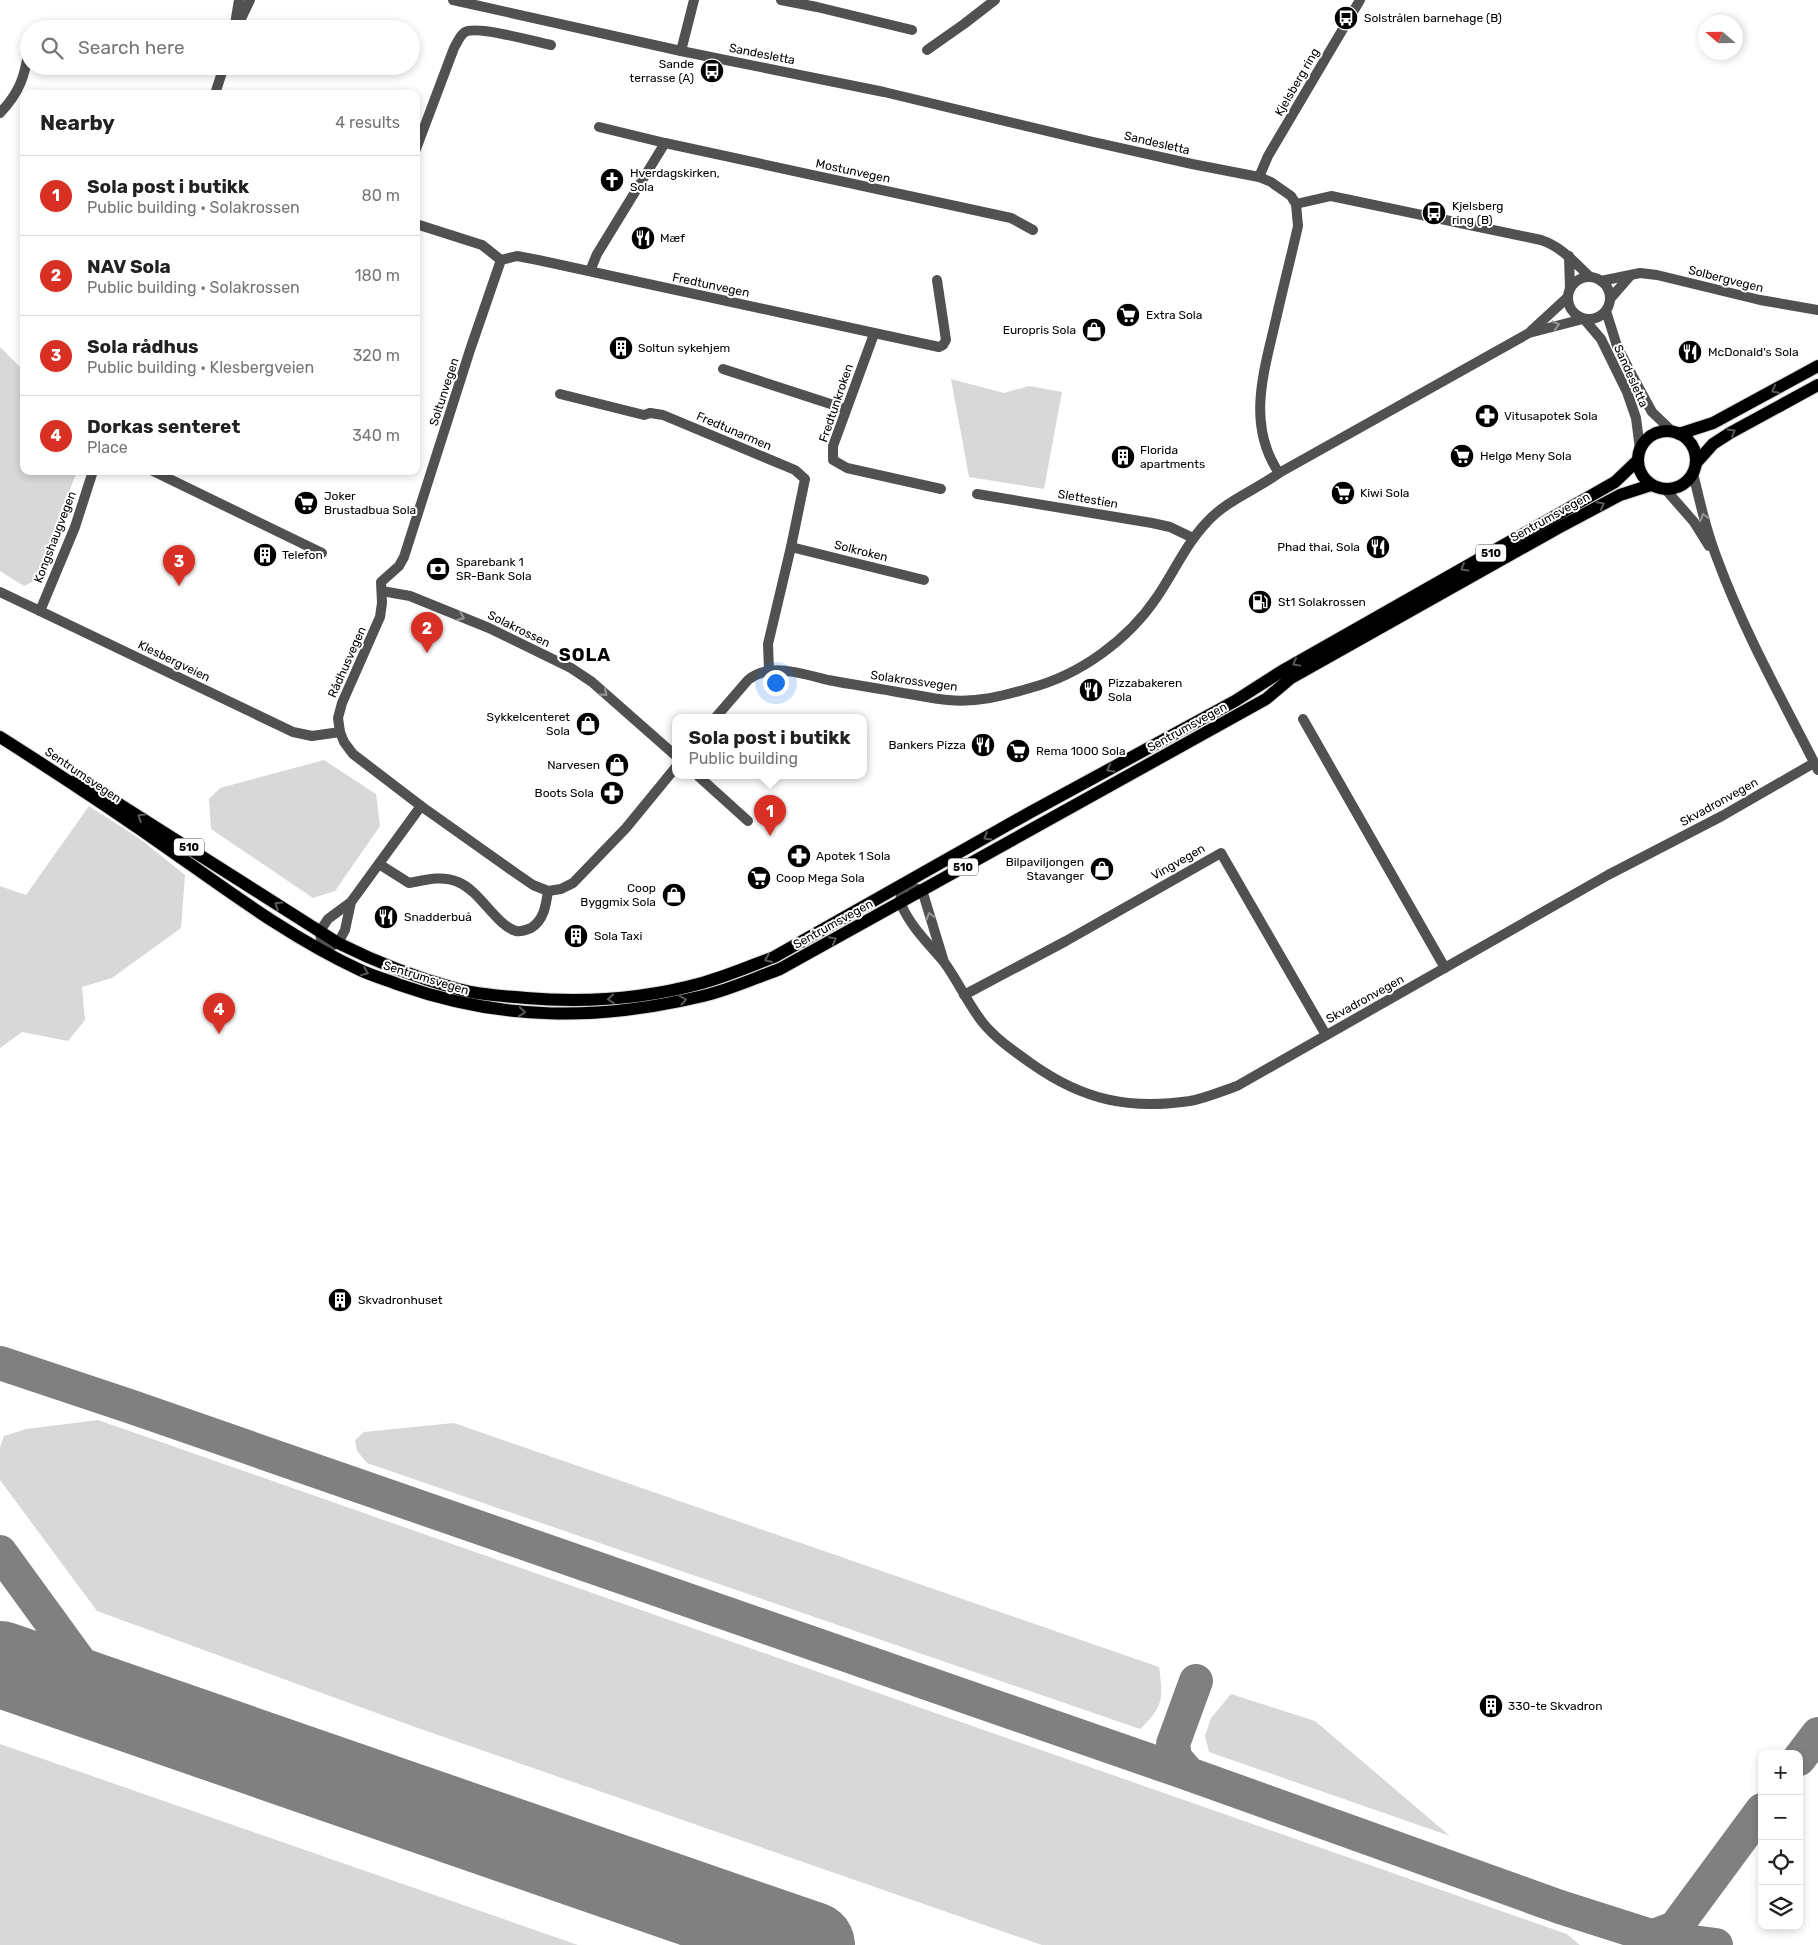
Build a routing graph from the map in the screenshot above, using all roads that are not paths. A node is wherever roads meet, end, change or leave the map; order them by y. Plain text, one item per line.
1 (238, 0) edge
2 (250, 0) edge
3 (454, 0) edge
4 (694, 0) edge
5 (781, 0) edge
6 (995, 0) edge
7 (1360, 0) edge
8 (818, 3) edge
9 (236, 20) edge
10 (240, 20) edge
11 (912, 30) dead end
12 (551, 45) dead end
13 (927, 50) dead end
14 (681, 51) junction
15 (24, 75) edge
16 (221, 75) edge
17 (216, 90) edge
18 (0, 113) edge
19 (599, 127) dead end
20 (420, 138) edge
21 (665, 143) junction
22 (1259, 177) junction
23 (1296, 204) junction
24 (420, 225) edge
25 (1034, 230) dead end
26 (1569, 256) junction
27 (501, 260) junction
28 (590, 271) junction
29 (1630, 276) junction
30 (1590, 277) junction
31 (937, 280) dead end
32 (1601, 281) junction
33 (1569, 293) junction
34 (1610, 300) junction
35 (1818, 310) edge
36 (1606, 311) junction
37 (1583, 319) junction
38 (1529, 333) junction
39 (874, 334) junction
40 (1818, 366) edge
41 (723, 369) dead end
42 (1818, 384) edge
43 (560, 394) dead end
44 (846, 409) junction
45 (1676, 433) junction
46 (1639, 454) junction
47 (1694, 468) junction
48 (1279, 474) junction
49 (92, 475) edge
50 (161, 475) edge
51 (1651, 485) junction
52 (941, 489) dead end
53 (1666, 490) junction
54 (977, 494) dead end
55 (1193, 538) junction
56 (791, 547) junction
57 (322, 553) dead end
58 (1718, 560) junction
59 (924, 580) dead end
60 (382, 587) junction
61 (0, 592) edge
62 (40, 611) junction
63 (769, 670) junction
64 (719, 714) edge
65 (1303, 719) dead end
66 (0, 729) edge
67 (340, 732) junction
68 (0, 738) edge
69 (672, 752) edge
70 (1816, 767) edge
71 (672, 772) edge
72 (701, 779) edge
73 (421, 806) junction
74 (748, 821) dead end
75 (379, 864) junction
76 (903, 885) junction
77 (922, 890) junction
78 (548, 891) junction
79 (351, 902) junction
80 (900, 902) junction
81 (320, 931) junction
82 (338, 943) junction
83 (322, 950) junction
84 (944, 962) junction
85 (1445, 968) junction
86 (964, 995) junction
87 (1326, 1035) junction

1 - 9 street
2 - 10 street
3 - 14 street, Sandesletta
4 - 14 street
5 - 8 street
6 - 13 street
7 - 22 street, Kjelsberg ring
8 - 11 street
12 - 20 street
14 - 22 street, Sandesletta
15 - 18 street
16 - 17 street
19 - 21 street, Mostunvegen
21 - 25 street, Mostunvegen
21 - 28 street
22 - 23 street, Sandesletta
23 - 26 street
23 - 48 street
24 - 27 street
26 - 30 street
26 - 33 street
27 - 28 street, Fredtunvegen
27 - 60 street, Soltunvegen
28 - 39 street, Fredtunvegen
29 - 32 street, Solbergvegen
29 - 34 street
29 - 35 street, Solbergvegen
30 - 32 street
30 - 33 street
31 - 39 street, Fredtunvegen
32 - 34 street
33 - 37 street, Sandesletta
33 - 38 street
34 - 36 street
36 - 37 street
36 - 45 street, Sandesletta
38 -> 37 street
37 - 46 street, Sandesletta
38 - 48 street
39 - 44 street, Fredtunkroken
40 -> 45 main road, Sentrumsvegen / 510
41 - 44 street
47 -> 42 main road
43 - 56 street, Fredtunarmen
44 - 52 street, Fredtunkroken
45 - 46 main road, Sentrumsvegen / 510
45 - 47 main road
46 - 51 main road
46 -> 76 main road, Sentrumsvegen / 510
47 - 53 main road
58 -> 47 street
48 - 55 street, Solakrossvegen
49 - 62 street, Kongshaugvegen
50 - 57 street
51 - 53 main road
77 -> 51 main road, Sentrumsvegen / 510
53 - 58 street
54 - 55 street, Slettestien
55 - 63 street, Solakrossvegen
56 - 59 street, Solkroken
56 - 63 street
58 - 70 street
60 - 67 street, Rådhusvegen
60 -> 69 street, Solakrossen
61 - 62 street, Klesbergveien
62 - 67 street, Klesbergveien
63 - 64 street
65 - 85 street
81 -> 66 main road, Sentrumsvegen / 510
67 - 73 street, Rådhusvegen
68 - 83 main road, Sentrumsvegen / 510
70 - 85 street, Skvadronvegen
71 - 78 street
72 - 74 street
73 - 75 street
73 - 78 street, Rådhusvegen
75 - 78 street
75 - 79 street
76 - 77 street
76 - 80 street
76 -> 82 main road, Sentrumsvegen / 510
77 - 80 main road, Sentrumsvegen / 510
84 -> 77 street, Skvadronvegen
79 - 81 street
79 - 82 street
83 -> 80 main road, Sentrumsvegen / 510
80 - 84 street, Skvadronvegen
81 - 82 main road, Sentrumsvegen / 510
81 - 83 street
82 - 83 street
84 - 86 street, Skvadronvegen
85 - 87 street, Skvadronvegen
86 - 87 street, Skvadronvegen
86 - 87 street, Vingvegen

